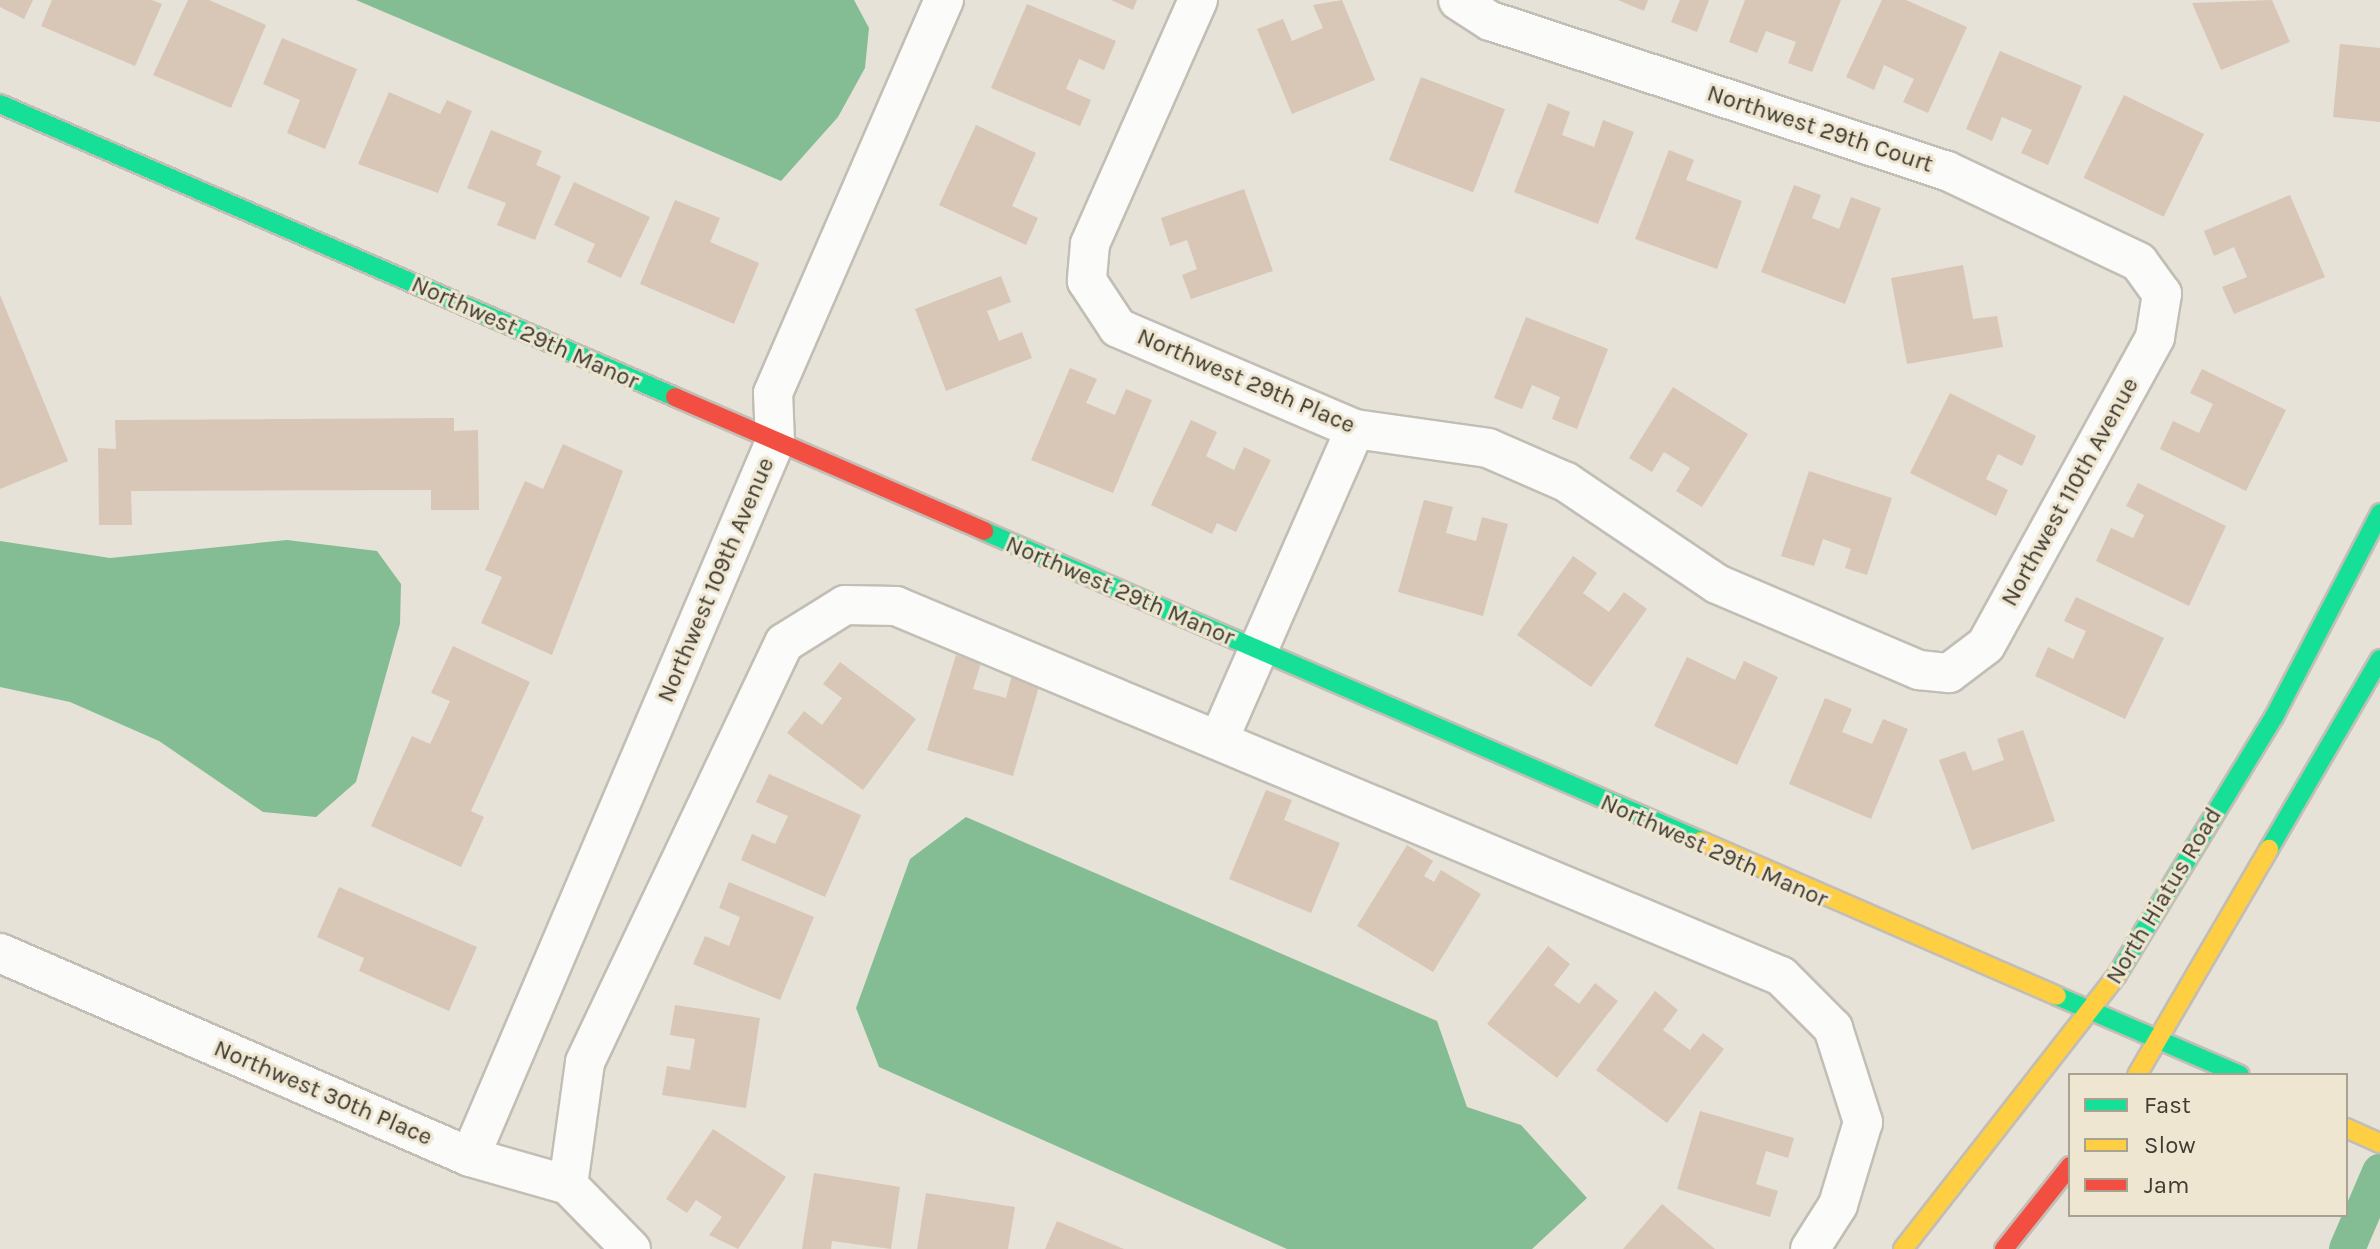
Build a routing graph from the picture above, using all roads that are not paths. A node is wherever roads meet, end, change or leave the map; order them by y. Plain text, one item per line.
1 (944, 0) edge
2 (1198, 0) edge
3 (1458, 0) edge
4 (0, 104) edge
5 (2162, 294) joint
6 (1355, 429) junction
7 (775, 442) junction
8 (2380, 513) edge
9 (1256, 650) junction
10 (2380, 659) edge
11 (1949, 673) joint
12 (1220, 737) junction
13 (0, 953) edge
14 (2092, 1016) junction
15 (2163, 1036) junction
16 (2138, 1073) edge
17 (2236, 1073) edge
18 (2348, 1129) edge
19 (2380, 1143) edge
20 (470, 1157) junction
21 (2068, 1169) edge
22 (568, 1185) junction
23 (631, 1249) edge
24 (1810, 1249) edge
25 (1903, 1249) edge
26 (2004, 1249) edge

1 - 7 street, Northwest 109th Avenue
2 - 6 street, Northwest 29th Place
3 - 5 street, Northwest 29th Court
4 - 7 street, Northwest 29th Manor
5 - 11 street, Northwest 110th Avenue
6 - 9 street
6 - 11 street, Northwest 29th Place
7 - 9 street, Northwest 29th Manor
7 - 20 street, Northwest 109th Avenue
8 - 14 street, North Hiatus Road
9 - 12 street
9 - 14 street, Northwest 29th Manor
10 - 15 street
12 - 22 street
12 - 24 street
13 - 20 street, Northwest 30th Place
14 - 15 street, Northwest 29th Manor
14 - 25 street, North Hiatus Road
15 - 16 street
15 - 17 street, Northwest 29th Manor
18 - 19 street
20 - 22 street, Northwest 30th Place
21 - 26 street
22 - 23 street, Northwest 30th Place

